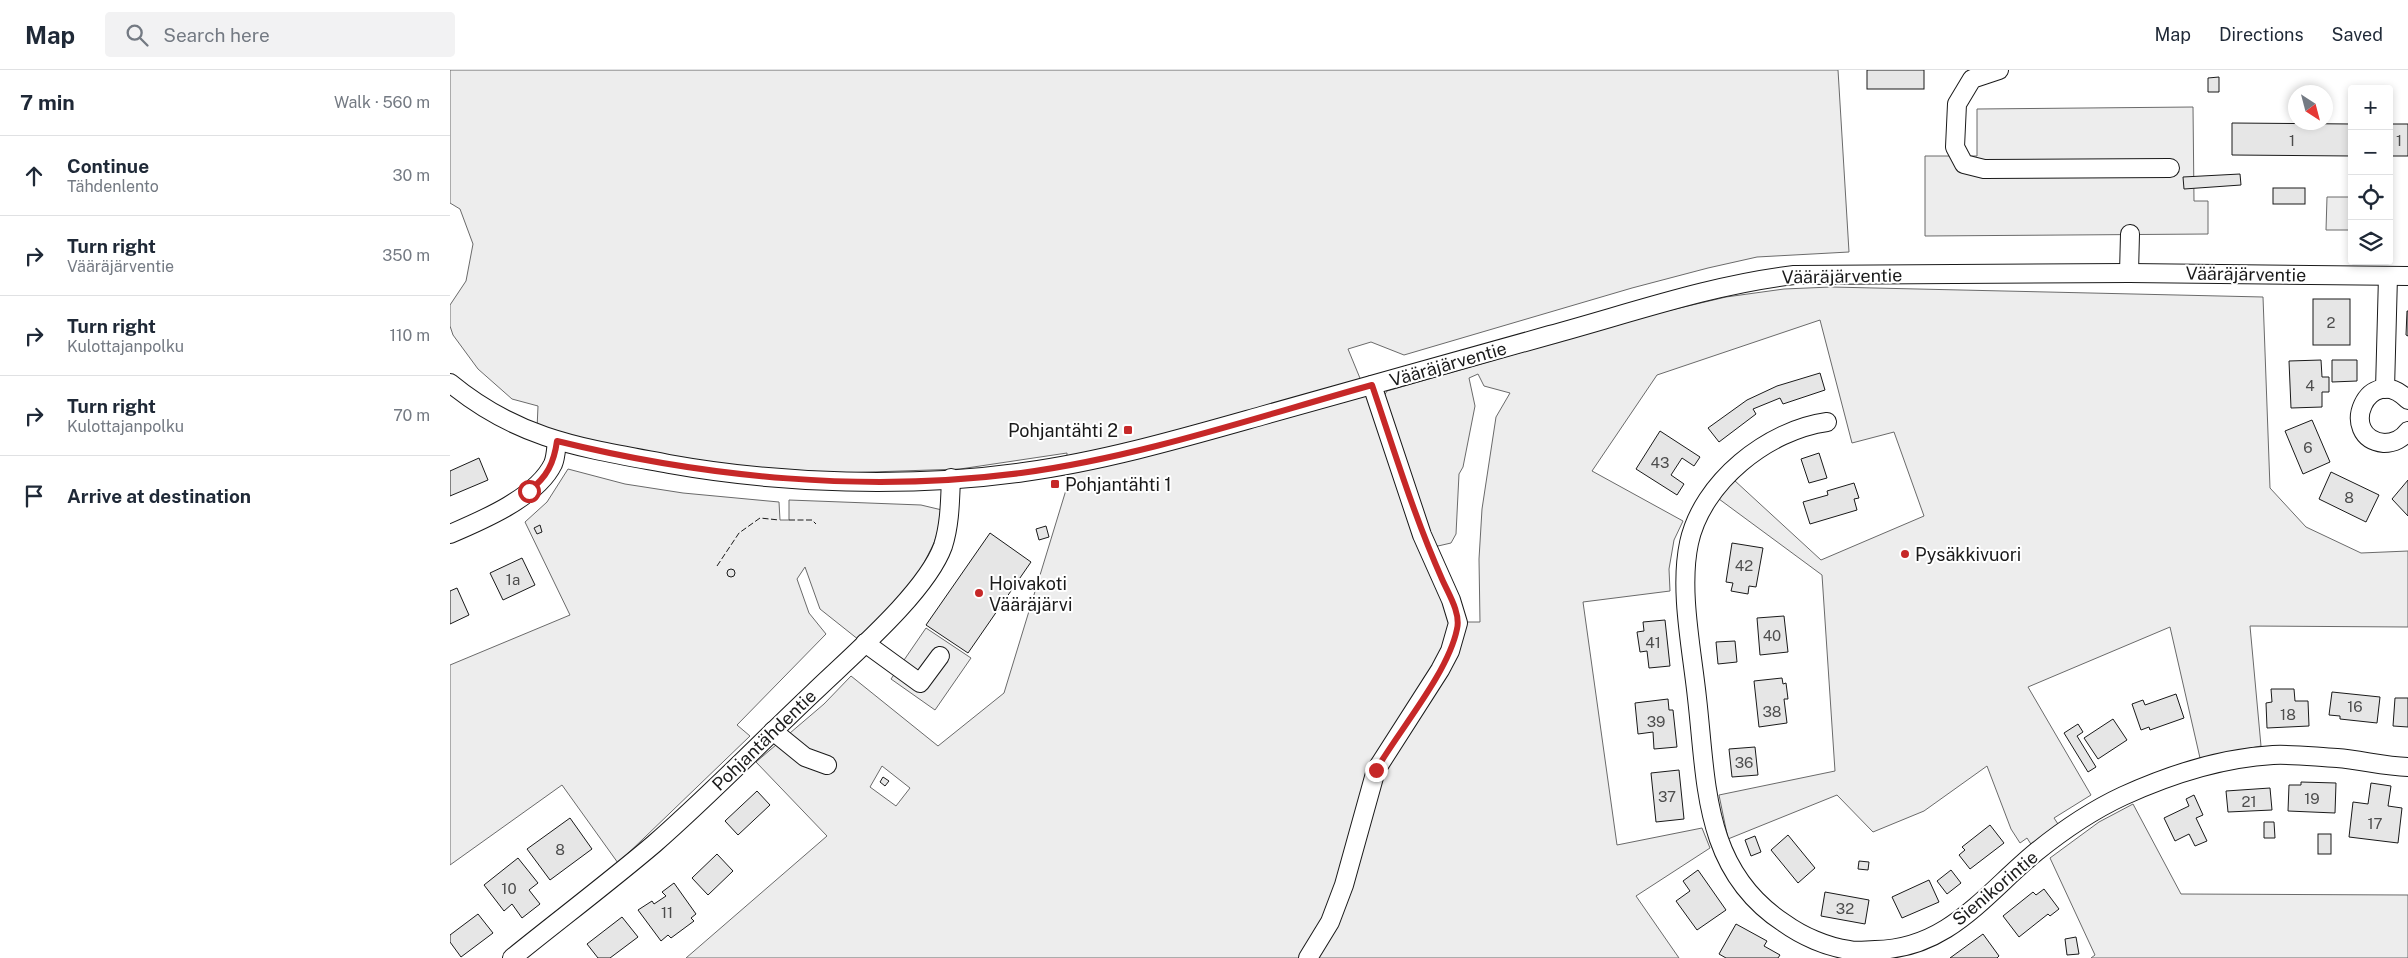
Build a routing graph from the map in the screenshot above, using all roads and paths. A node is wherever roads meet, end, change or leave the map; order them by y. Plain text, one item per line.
1 (1999, 70) edge
2 (2170, 168) dead end
3 (2130, 234) dead end
4 (2129, 272) junction
5 (2388, 276) junction
6 (2408, 276) edge
7 (450, 383) edge
8 (1372, 385) junction
9 (2385, 389) junction
10 (2408, 400) edge
11 (1827, 422) dead end
12 (2408, 431) edge
13 (557, 441) junction
14 (950, 478) junction
15 (450, 534) edge
16 (865, 643) junction
17 (940, 656) dead end
18 (773, 731) junction
19 (827, 765) dead end
20 (2408, 767) edge
21 (512, 958) edge
22 (1308, 958) edge

1 - 2 street
3 - 4 street
4 - 5 street, Vääräjärventie
4 - 8 street, Vääräjärventie
5 - 6 street, Vääräjärventie
5 - 9 street
7 - 13 street, Vääräjärventie
8 - 14 street, Vääräjärventie
8 - 22 street
9 - 10 street
9 - 12 street
11 - 20 street, Sienikorintie
13 - 14 street, Vääräjärventie
13 - 15 street
14 - 16 street, Pohjantähdentie
16 - 17 street
16 - 18 street, Pohjantähdentie
18 - 19 street
18 - 21 street, Pohjantähdentie

